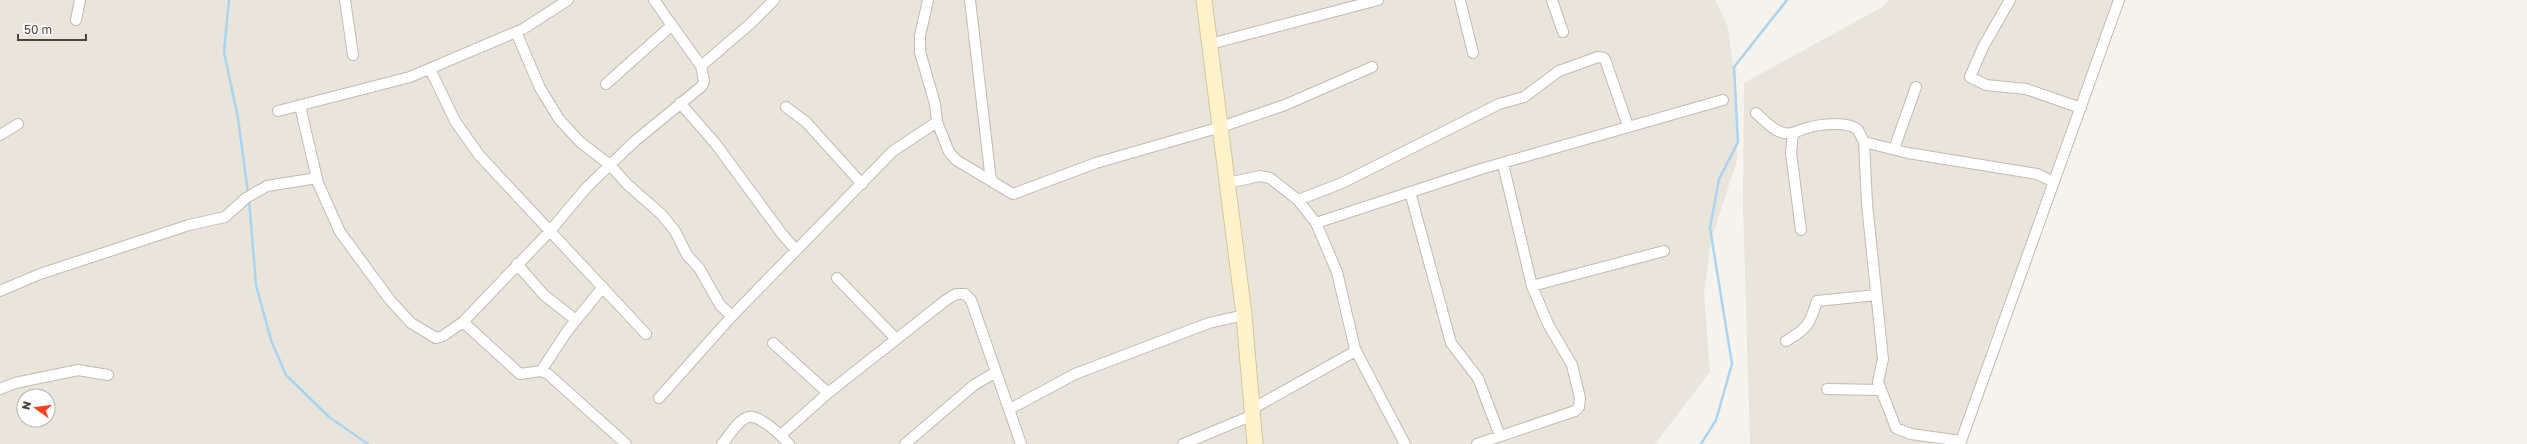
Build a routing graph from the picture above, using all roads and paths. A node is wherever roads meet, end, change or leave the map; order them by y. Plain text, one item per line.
1 (80, 0) edge
2 (345, 0) edge
3 (568, 0) edge
4 (654, 0) edge
5 (774, 0) edge
6 (928, 0) edge
7 (970, 0) edge
8 (1204, 0) edge
9 (1378, 0) edge
10 (1460, 0) edge
11 (1552, 0) edge
12 (2010, 0) edge
13 (2120, 0) edge
14 (76, 20) dead end
15 (671, 26) junction
16 (516, 32) junction
17 (1563, 32) dead end
18 (1210, 44) junction
19 (1473, 54) dead end
20 (353, 55) dead end
21 (701, 66) junction
22 (1372, 67) dead end
23 (430, 69) junction
24 (606, 84) dead end
25 (1916, 87) dead end
26 (1723, 100) dead end
27 (680, 103) junction
28 (300, 106) junction
29 (786, 107) dead end
30 (2081, 108) junction
31 (278, 111) dead end
32 (1756, 114) dead end
33 (937, 122) junction
34 (18, 124) dead end
35 (1628, 126) junction
36 (1221, 127) junction
37 (1793, 133) junction
38 (0, 135) edge
39 (1864, 142) junction
40 (1894, 149) junction
41 (1503, 164) junction
42 (610, 165) junction
43 (316, 178) junction
44 (991, 180) junction
45 (2054, 182) junction
46 (1228, 183) junction
47 (862, 184) junction
48 (1410, 192) junction
49 (1298, 200) junction
50 (1316, 223) junction
51 (1800, 230) dead end
52 (550, 231) junction
53 (795, 249) junction
54 (1664, 251) dead end
55 (517, 264) junction
56 (837, 278) dead end
57 (1532, 286) junction
58 (603, 287) junction
59 (0, 291) edge
60 (1876, 295) junction
61 (1244, 315) junction
62 (732, 316) junction
63 (576, 320) junction
64 (463, 322) junction
65 (646, 334) dead end
66 (896, 339) junction
67 (1786, 340) dead end
68 (773, 343) dead end
69 (1355, 349) junction
70 (542, 371) junction
71 (996, 372) junction
72 (108, 375) dead end
73 (0, 389) edge
74 (1827, 389) dead end
75 (1880, 390) junction
76 (828, 393) junction
77 (659, 398) dead end
78 (1010, 409) junction
79 (1253, 412) junction
80 (781, 435) junction
81 (1500, 436) junction
82 (1923, 440) edge
83 (1961, 443) edge
84 (626, 444) edge
85 (722, 444) edge
86 (789, 444) edge
87 (905, 444) edge
88 (1021, 444) edge
89 (1183, 444) edge
90 (1255, 444) edge
91 (1405, 444) edge
92 (1477, 444) edge

1 - 14 street
2 - 20 street
3 - 16 street
4 - 15 street
5 - 21 street
6 - 33 street
7 - 44 street
8 - 18 main road
9 - 18 street
10 - 19 street
11 - 17 street
12 - 30 street
13 - 30 street
15 - 21 street
15 - 24 street
16 - 23 street
16 - 42 street
18 - 36 main road
21 - 27 street
22 - 36 street
23 - 28 street
23 - 52 street
25 - 40 street
26 - 35 street
27 - 42 street
27 - 53 street
28 - 31 street
28 - 43 street
29 - 47 street
30 - 45 street
32 - 37 street
33 - 44 street
33 - 47 street
34 - 38 street
35 - 41 street
35 - 49 street
36 - 44 street
36 - 46 main road
37 - 39 street
37 - 51 street
39 - 40 street
39 - 60 street
40 - 45 street
41 - 48 street
41 - 57 street
42 - 52 street
42 - 62 street
43 - 59 street
43 - 64 street
45 - 83 street
46 - 49 street
46 - 61 main road
47 - 53 street
48 - 50 street
48 - 81 street
49 - 50 street
50 - 69 street
52 - 55 street
52 - 58 street
53 - 62 street
54 - 57 street
55 - 63 street
55 - 64 street
56 - 66 street
57 - 81 street
58 - 63 street
58 - 65 street
60 - 67 street
60 - 75 street
61 - 78 street
61 - 79 main road
62 - 77 street
63 - 70 street
64 - 70 street
66 - 71 street
66 - 76 street
68 - 76 street
69 - 79 street
69 - 91 street
70 - 84 street
71 - 78 street
71 - 87 street
72 - 73 street
74 - 75 street
75 - 82 street
76 - 80 street
78 - 88 street
79 - 89 street
79 - 90 main road
80 - 85 street
80 - 86 street
81 - 92 street
82 - 83 street

